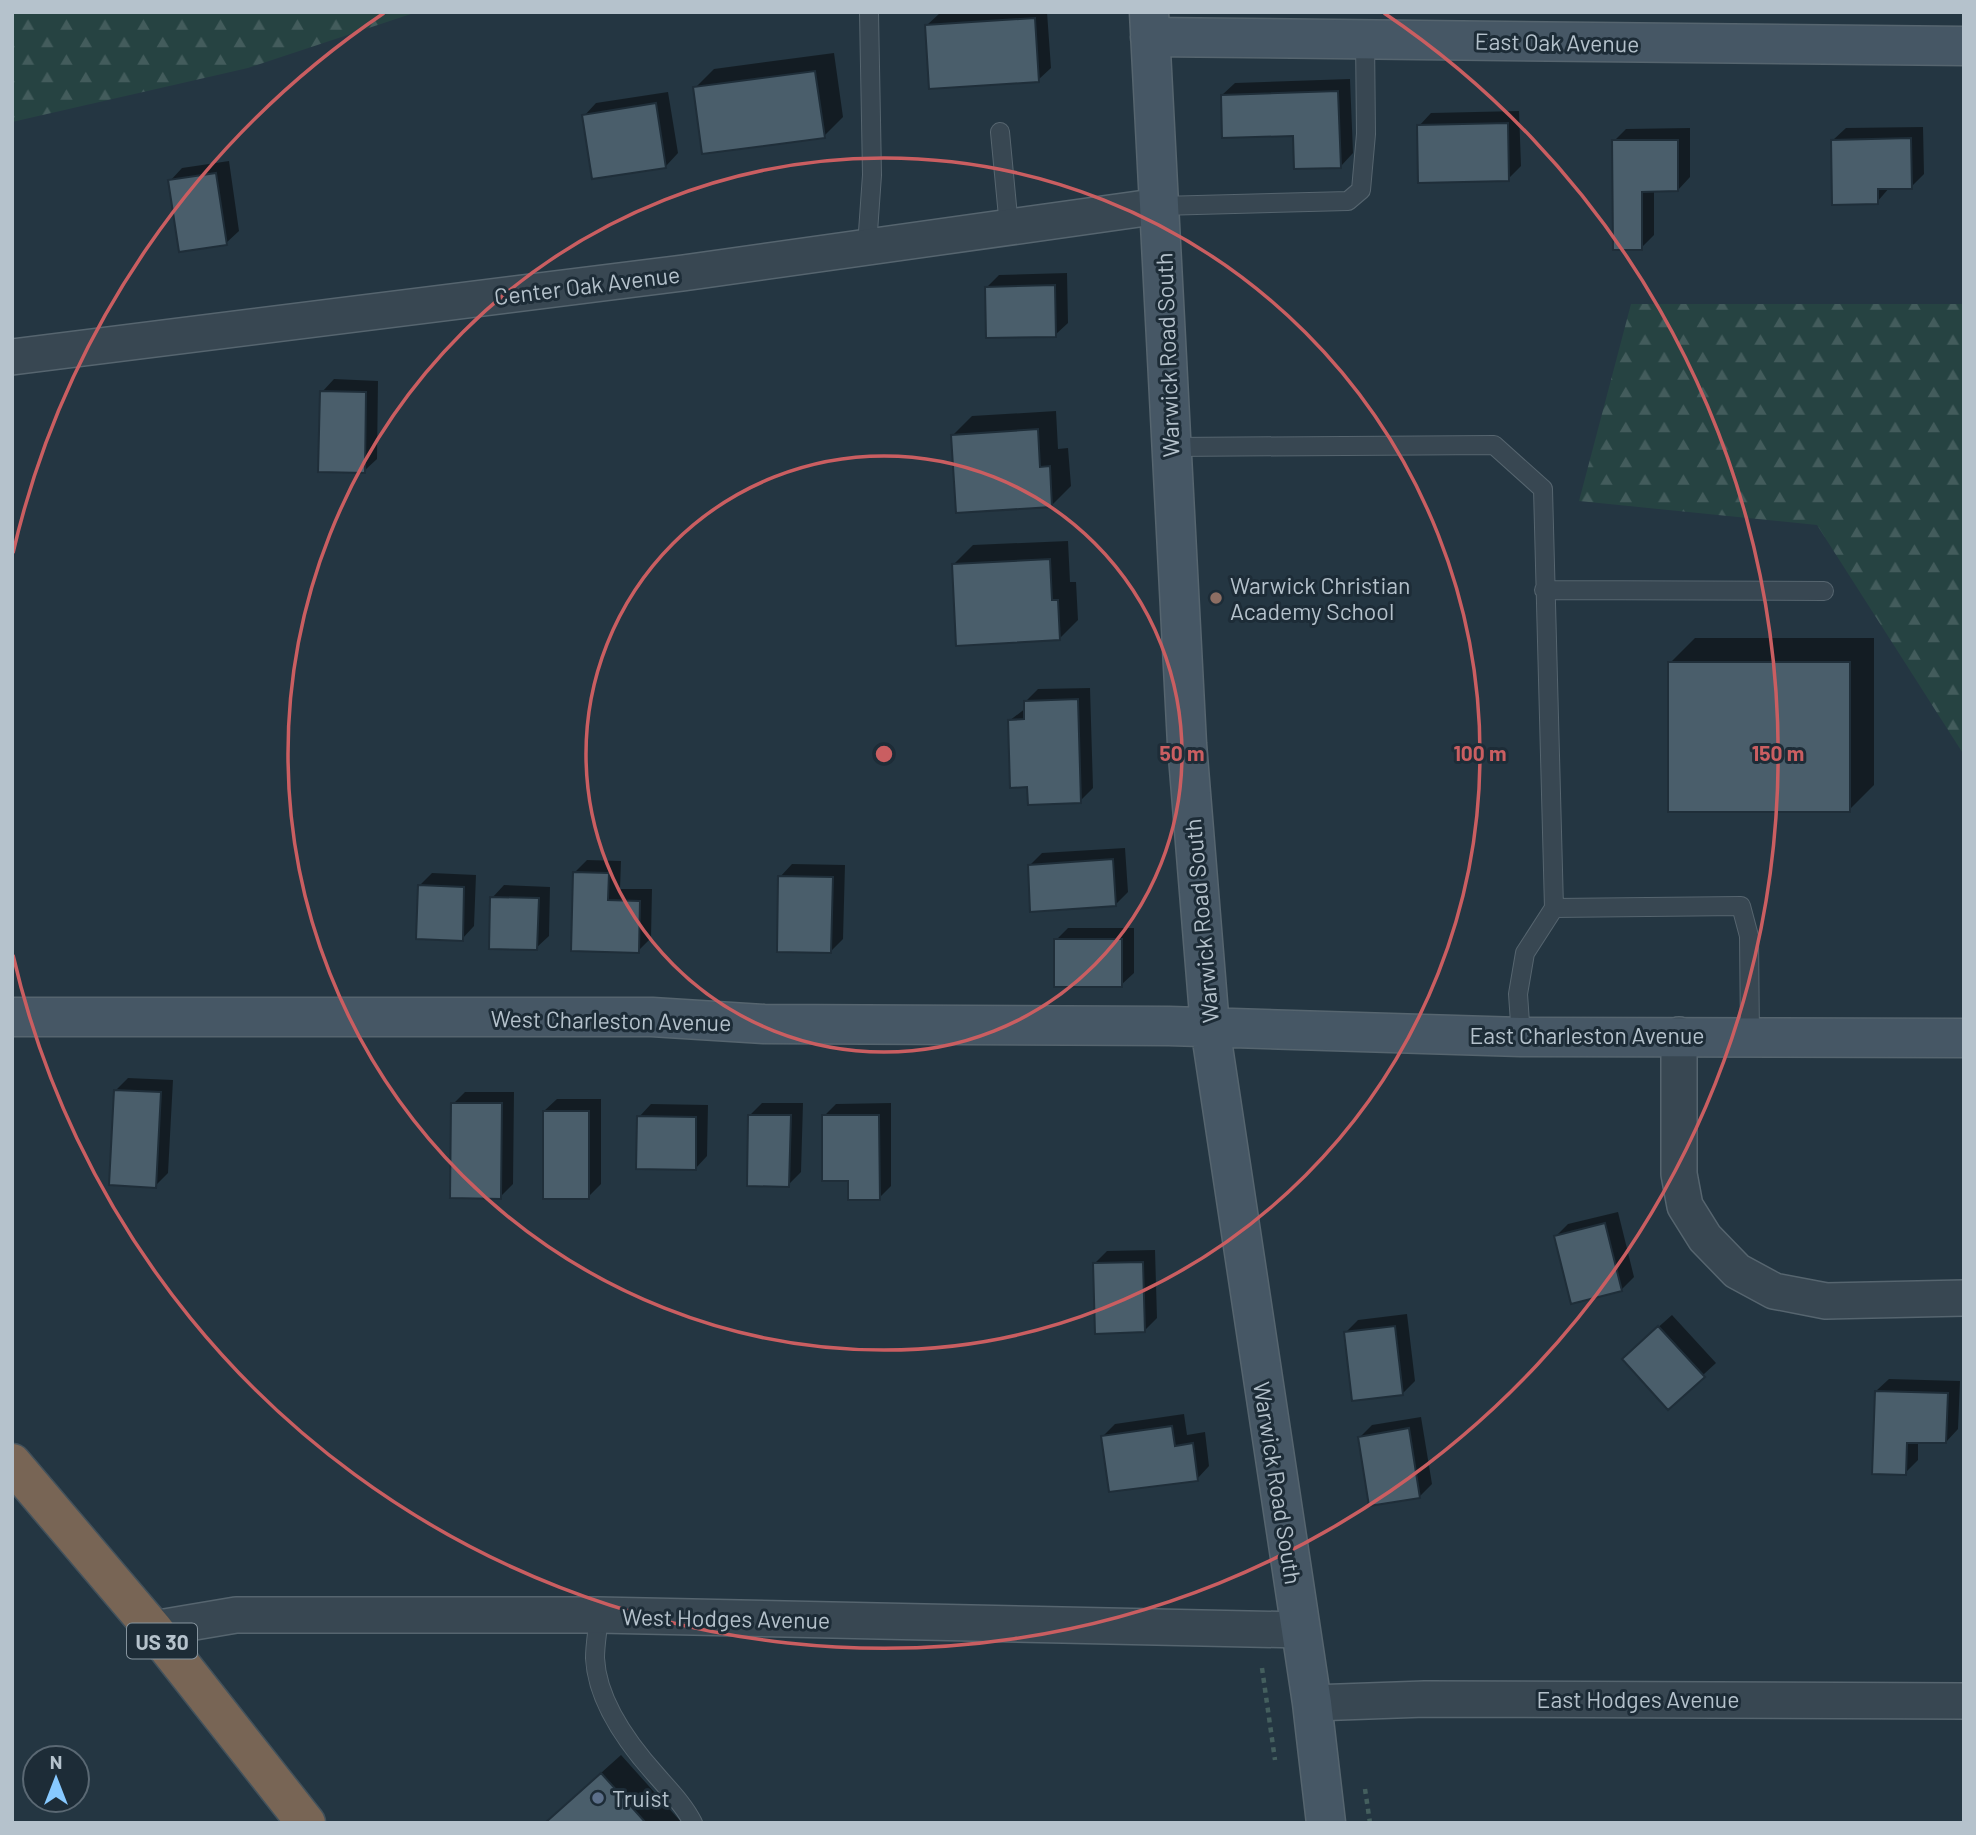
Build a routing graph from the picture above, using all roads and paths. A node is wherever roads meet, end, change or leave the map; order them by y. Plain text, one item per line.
1 (869, 12) edge
2 (1150, 24) edge
3 (1365, 39) junction
4 (1964, 47) edge
5 (1000, 132) dead end
6 (1160, 206) junction
7 (1009, 227) junction
8 (867, 246) junction
9 (12, 357) edge
10 (1171, 447) junction
11 (1544, 590) junction
12 (1824, 591) dead end
13 (1554, 908) junction
14 (12, 1017) edge
15 (1210, 1027) junction
16 (1679, 1035) junction
17 (1750, 1036) junction
18 (1521, 1037) junction
19 (1964, 1038) edge
20 (1964, 1298) edge
21 (12, 1463) edge
22 (599, 1615) junction
23 (153, 1629) junction
24 (1301, 1630) junction
25 (1260, 1660) dead end
26 (1964, 1700) edge
27 (1312, 1703) junction
28 (1277, 1768) dead end
29 (306, 1823) edge
30 (693, 1823) edge
31 (1326, 1823) edge

1 - 8 lane
2 - 3 street, East Oak Avenue
2 - 6 street, Warwick Road South
3 - 4 street, East Oak Avenue
3 - 6 lane
5 - 7 lane
6 - 7 street, Center Oak Avenue
6 - 10 street, Warwick Road South
7 - 8 street, Center Oak Avenue
8 - 9 street, Center Oak Avenue
10 - 11 lane
10 - 15 street, Warwick Road South
11 - 12 lane
11 - 13 lane
13 - 17 lane
13 - 18 lane
14 - 15 street, West Charleston Avenue
15 - 18 street, East Charleston Avenue
15 - 24 street, Warwick Road South
16 - 17 street, East Charleston Avenue
16 - 18 street, East Charleston Avenue
16 - 20 street
17 - 19 street, East Charleston Avenue
21 - 23 highway, US 30
22 - 23 street, West Hodges Avenue
22 - 24 street, West Hodges Avenue
22 - 30 lane
23 - 29 highway, US 30
24 - 27 street, Warwick Road South
25 - 28 path
26 - 27 street, East Hodges Avenue
27 - 31 street, Warwick Road South

